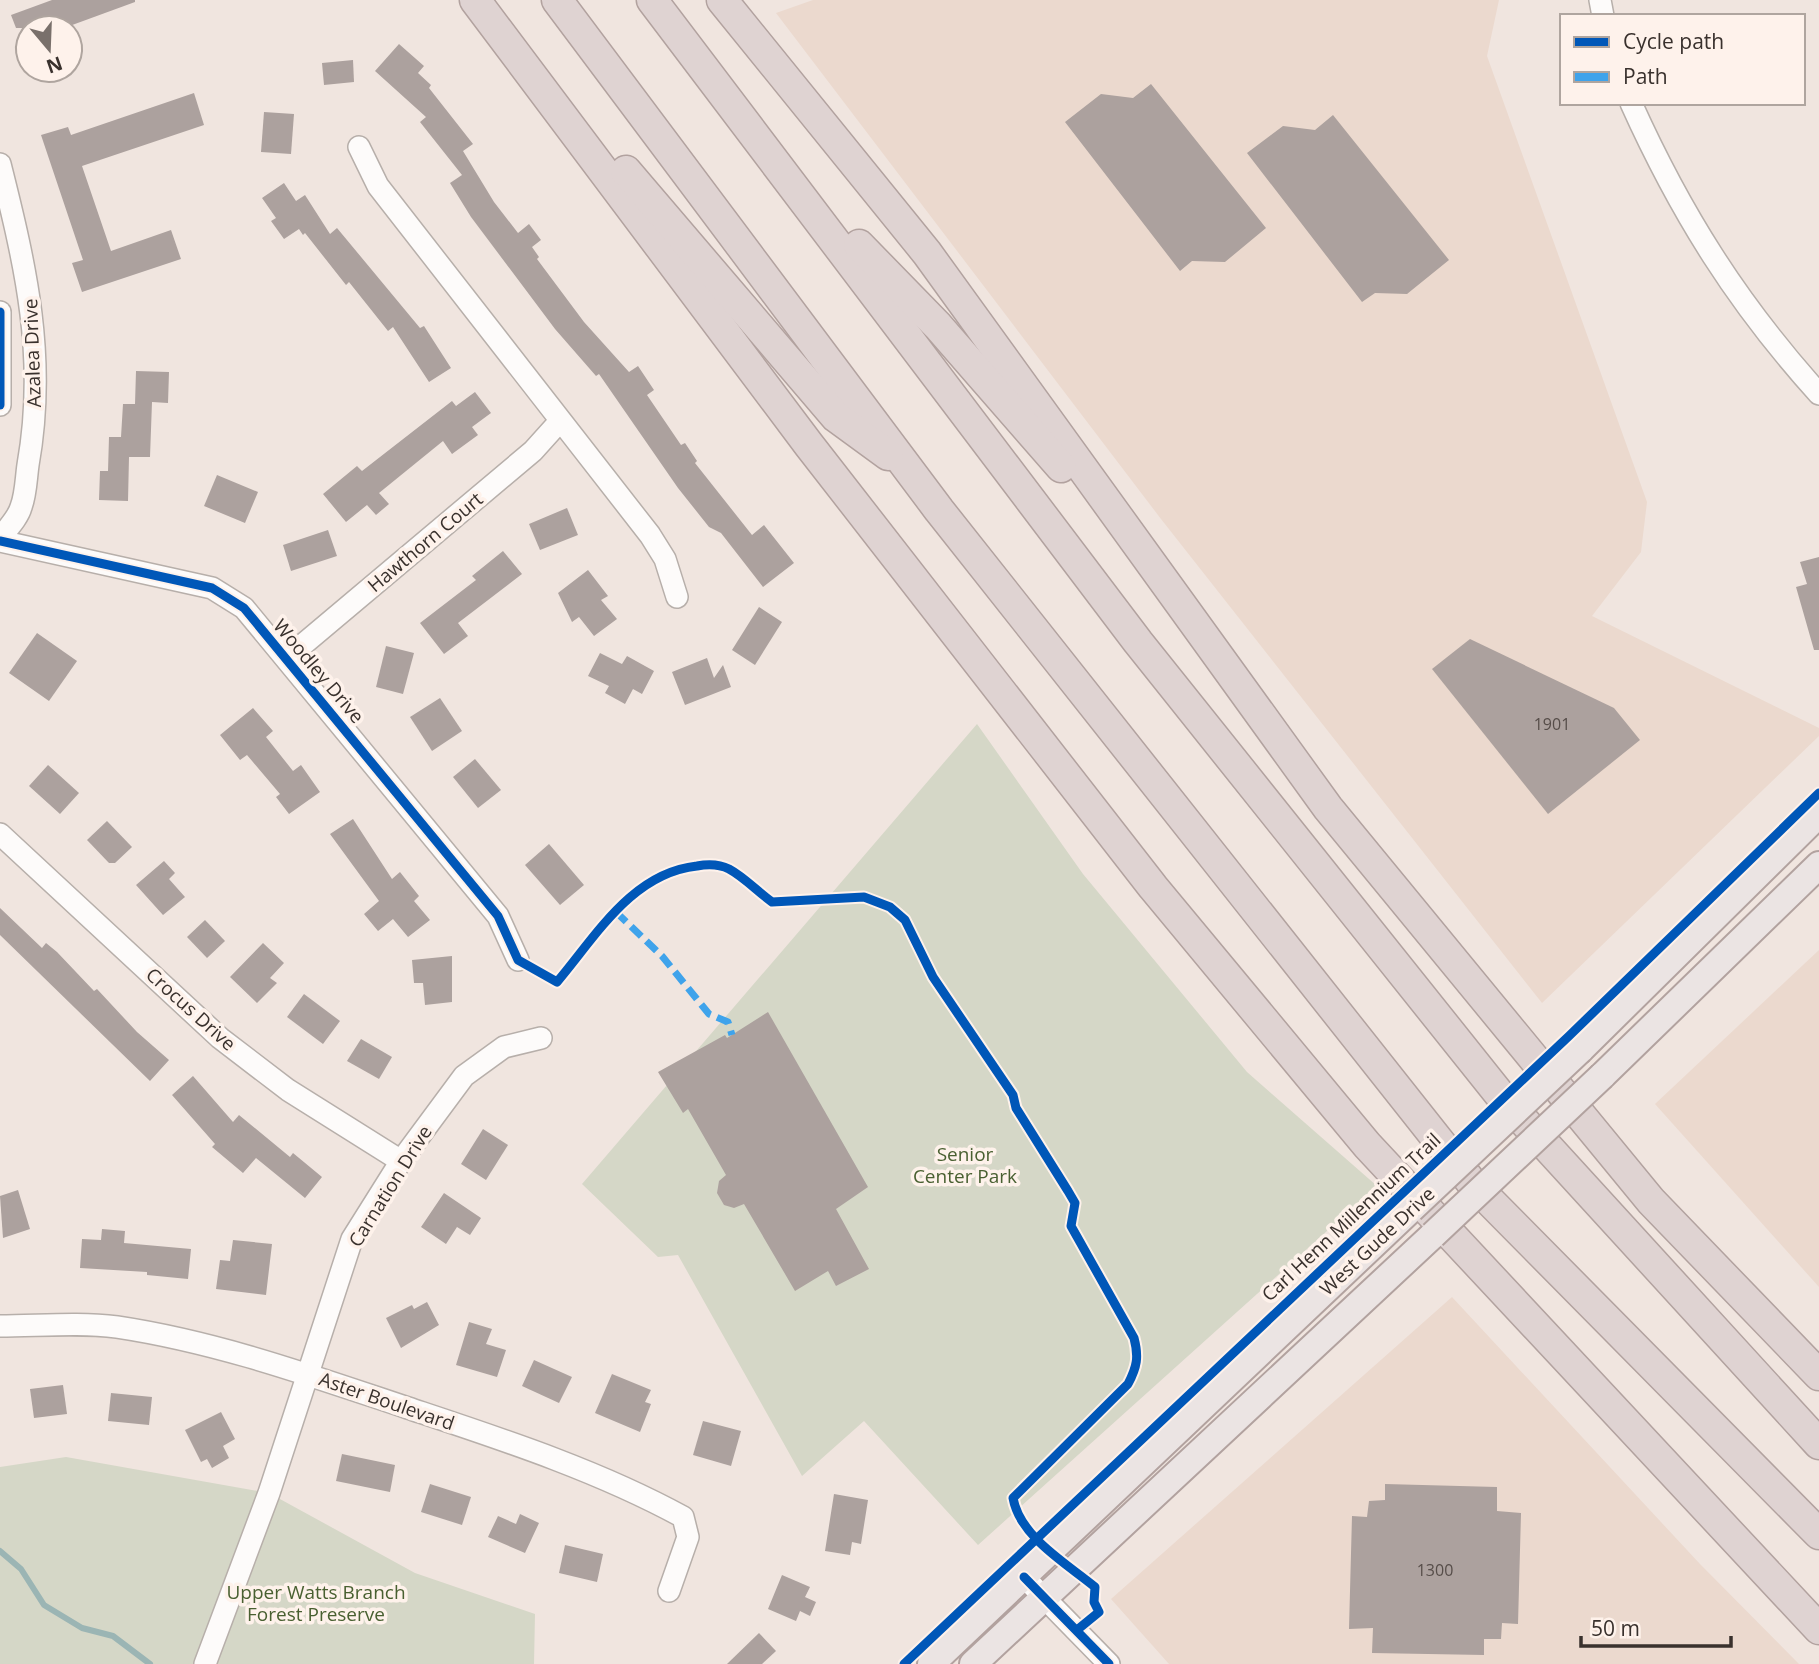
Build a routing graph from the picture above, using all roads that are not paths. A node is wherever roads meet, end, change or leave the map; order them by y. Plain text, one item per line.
1 (475, 0) edge
2 (481, 0) edge
3 (557, 0) edge
4 (652, 0) edge
5 (722, 0) edge
6 (1632, 105) edge
7 (359, 147) dead end
8 (767, 150) junction
9 (0, 164) edge
10 (0, 312) edge
11 (1819, 394) edge
12 (0, 405) edge
13 (560, 421) junction
14 (911, 471) junction
15 (0, 540) edge
16 (677, 597) dead end
17 (1177, 598) junction
18 (287, 659) junction
19 (1819, 814) edge
20 (0, 834) edge
21 (1819, 865) edge
22 (518, 961) dead end
23 (541, 1038) dead end
24 (401, 1161) junction
25 (0, 1326) edge
26 (306, 1374) junction
27 (1819, 1375) edge
28 (1819, 1444) edge
29 (1819, 1534) edge
30 (1024, 1577) junction
31 (669, 1591) dead end
32 (1047, 1597) junction
33 (1819, 1629) edge
34 (205, 1664) edge
35 (931, 1664) edge
36 (973, 1664) edge
37 (1110, 1664) edge

1 - 33 highway
2 - 14 highway
3 - 14 highway
4 - 8 highway
5 - 17 highway
6 - 11 street
7 - 13 street
8 - 17 highway
8 - 28 highway
9 - 15 street, Azalea Drive
10 - 12 street, Azalea Drive
13 - 16 street
13 - 18 street, Hawthorn Court
14 - 29 highway
15 - 18 street, Woodley Drive
17 - 27 highway
18 - 22 street, Woodley Drive
19 - 30 main road, West Gude Drive, bridge
20 - 24 street, Crocus Drive
21 - 32 main road, West Gude Drive, bridge
23 - 24 street, Carnation Drive
24 - 26 street, Carnation Drive
25 - 26 street, Aster Boulevard
26 - 31 street, Aster Boulevard
26 - 34 street, Carnation Drive
30 - 32 street
30 - 35 main road, West Gude Drive
32 - 36 main road, West Gude Drive
32 - 37 street

